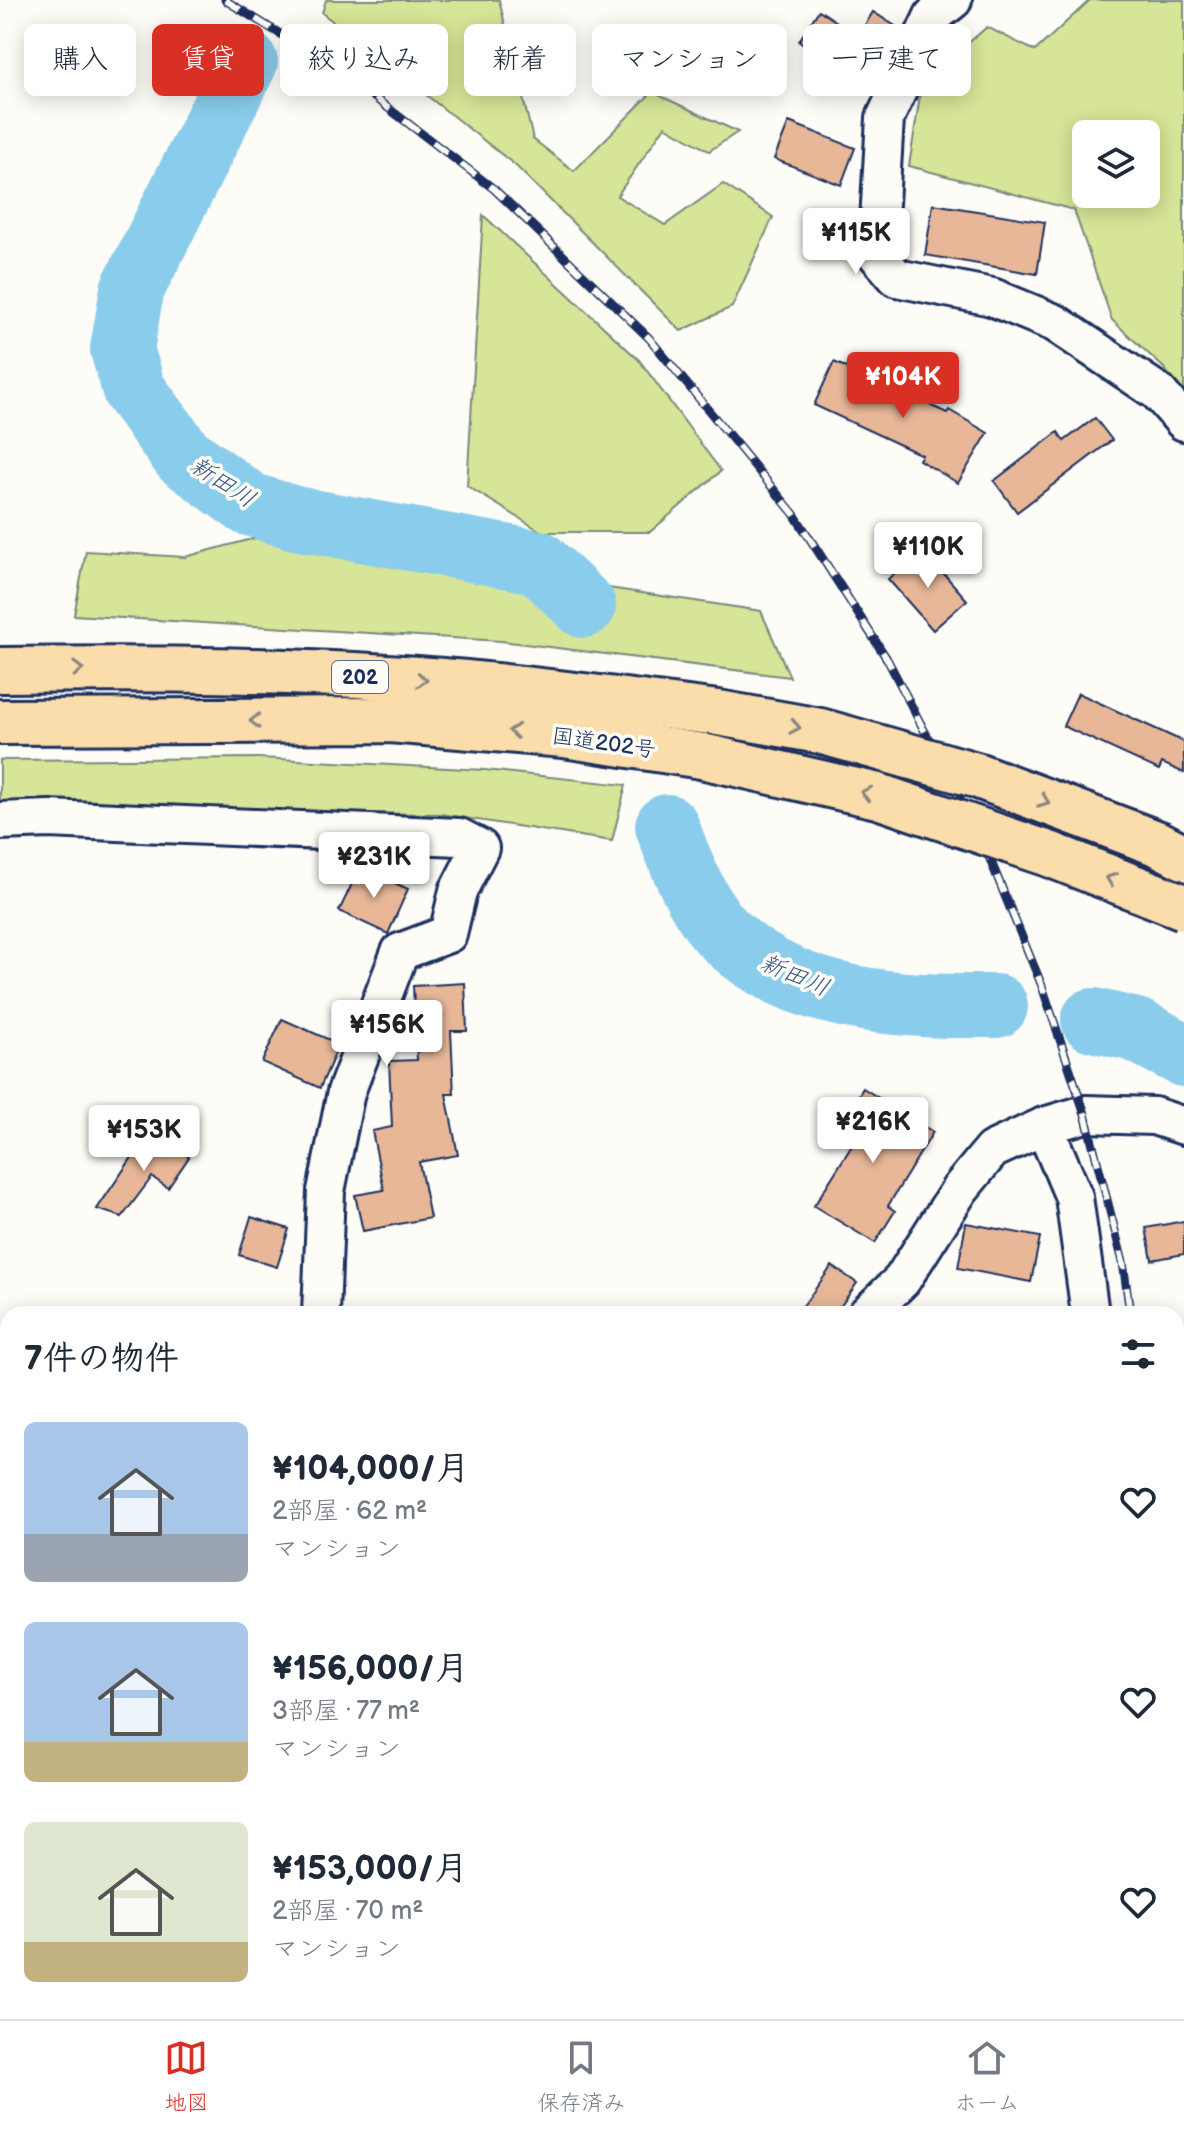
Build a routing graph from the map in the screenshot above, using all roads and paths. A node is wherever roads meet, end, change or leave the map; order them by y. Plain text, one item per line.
1 (953, 0) edge
2 (1184, 422) edge
3 (0, 670) edge
4 (0, 722) edge
5 (0, 821) edge
6 (1184, 857) edge
7 (1184, 907) edge
8 (1183, 1124) edge
9 (1044, 1126) junction
10 (321, 1306) edge
11 (875, 1306) edge
12 (1089, 1306) edge

1 - 2 street
3 -> 6 highway, 国道202号 / 202, bridge
7 -> 4 highway, 国道202号 / 202, bridge
5 - 10 street
8 - 9 street
9 - 11 street
9 - 12 street

